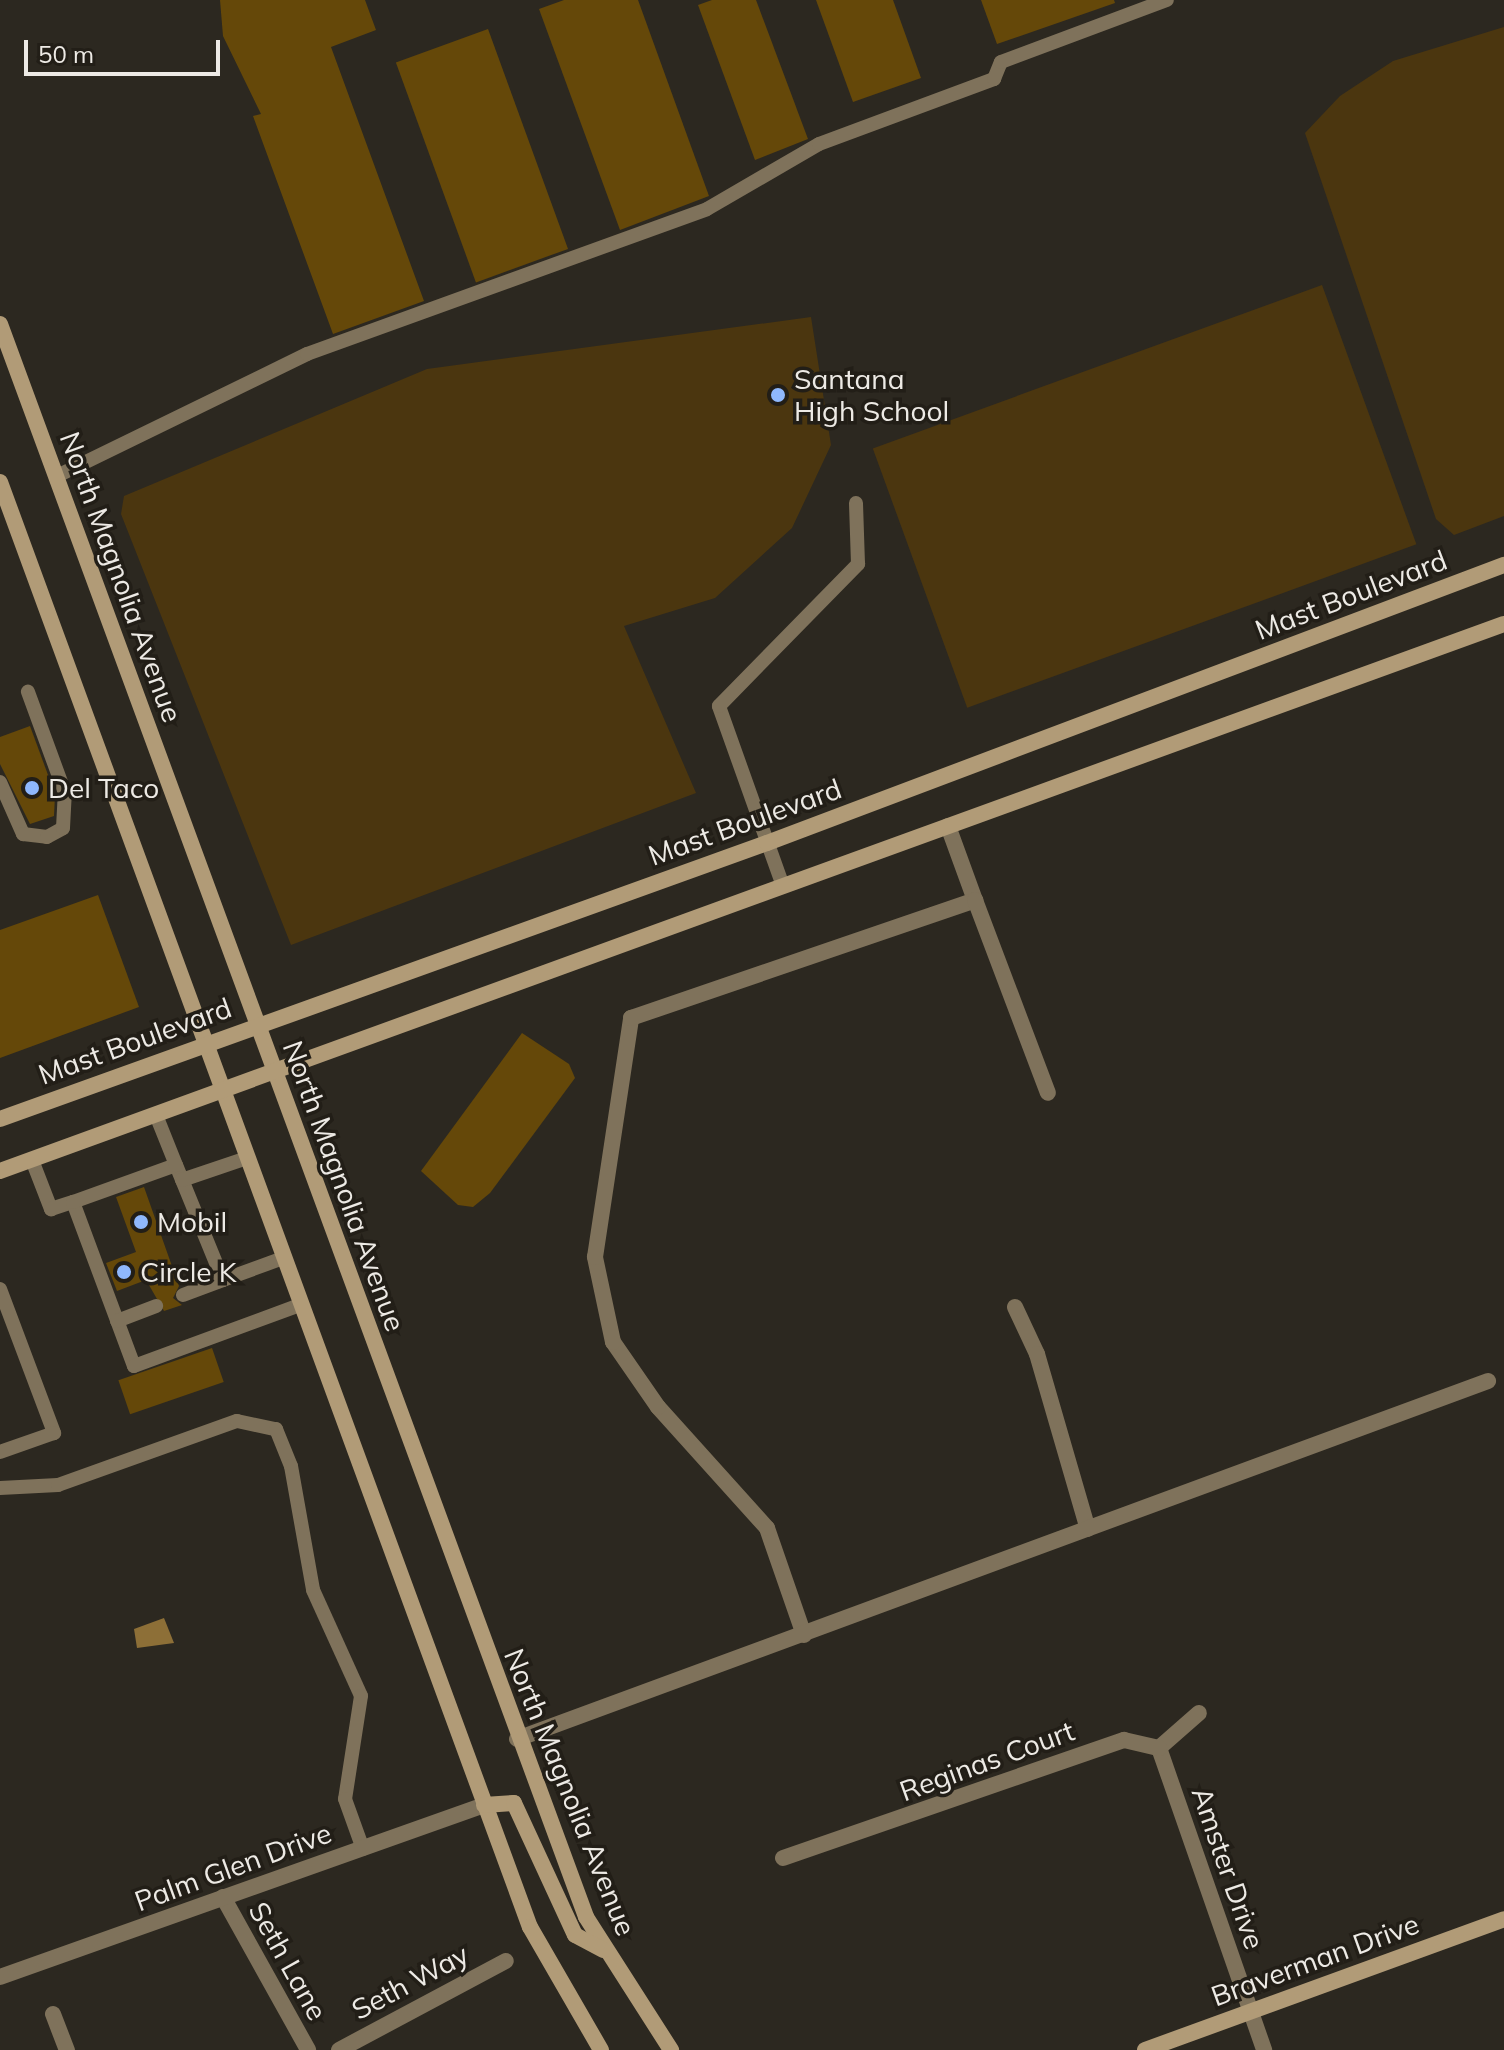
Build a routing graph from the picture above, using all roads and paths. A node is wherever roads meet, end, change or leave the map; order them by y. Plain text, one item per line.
1 (1167, 0) edge
2 (0, 325) edge
3 (57, 476) junction
4 (0, 482) edge
5 (856, 503) dead end
6 (1504, 565) edge
7 (1504, 624) edge
8 (28, 692) dead end
9 (0, 782) edge
10 (948, 826) junction
11 (767, 843) junction
12 (783, 886) junction
13 (975, 900) junction
14 (257, 1024) junction
15 (206, 1043) junction
16 (275, 1072) junction
17 (223, 1091) junction
18 (1048, 1093) dead end
19 (156, 1115) junction
20 (0, 1119) edge
21 (247, 1158) junction
22 (32, 1160) junction
23 (176, 1165) junction
24 (0, 1171) edge
25 (182, 1180) junction
26 (73, 1202) junction
27 (283, 1258) junction
28 (223, 1280) junction
29 (0, 1289) edge
30 (183, 1295) dead end
31 (300, 1305) junction
32 (156, 1306) dead end
33 (1015, 1307) dead end
34 (117, 1321) junction
35 (1488, 1381) dead end
36 (0, 1452) edge
37 (0, 1488) edge
38 (1088, 1529) junction
39 (804, 1635) junction
40 (1199, 1713) dead end
41 (517, 1739) junction
42 (1159, 1748) junction
43 (484, 1805) junction
44 (363, 1849) junction
45 (783, 1858) dead end
46 (223, 1897) junction
47 (1504, 1919) edge
48 (603, 1950) junction
49 (506, 1961) dead end
50 (0, 1977) edge
51 (1250, 2011) junction
52 (53, 2014) dead end
53 (67, 2050) edge
54 (308, 2050) edge
55 (339, 2050) edge
56 (601, 2050) edge
57 (671, 2050) edge
58 (1145, 2050) edge
59 (1264, 2050) edge

1 - 3 lane
2 - 3 main road, North Magnolia Avenue
3 - 14 main road, North Magnolia Avenue
4 - 15 main road
5 - 11 lane
6 - 11 main road, Mast Boulevard
7 - 10 main road
8 - 9 lane
10 - 12 main road
10 - 13 street
11 - 12 lane
11 - 14 main road, Mast Boulevard
12 - 16 main road
13 - 18 street
13 - 39 street
14 - 15 main road, Mast Boulevard
14 - 16 main road, North Magnolia Avenue
15 - 17 main road
15 - 20 main road, Mast Boulevard
16 - 17 main road
16 - 41 main road, North Magnolia Avenue
17 - 19 main road
17 - 21 main road
19 - 22 main road
19 - 23 lane
21 - 25 lane
21 - 27 main road
22 - 24 main road
22 - 26 lane
23 - 25 lane
23 - 26 lane
25 - 28 lane
26 - 34 lane
27 - 28 lane
27 - 31 main road
28 - 30 lane
29 - 36 lane
31 - 34 lane
31 - 43 main road
32 - 34 lane
33 - 38 street
35 - 38 street
37 - 44 lane
38 - 39 street
39 - 41 street
40 - 42 street
41 - 48 main road, North Magnolia Avenue
42 - 45 street, Reginas Court
42 - 51 street, Amster Drive
43 - 44 street, Palm Glen Drive
43 - 48 main road
43 - 56 main road
44 - 46 street, Palm Glen Drive
46 - 50 street, Palm Glen Drive
46 - 54 street, Seth Lane
47 - 51 main road, Braverman Drive
48 - 57 main road, North Magnolia Avenue
49 - 55 street, Seth Way
51 - 58 main road, Braverman Drive
51 - 59 street, Amster Drive
52 - 53 street

